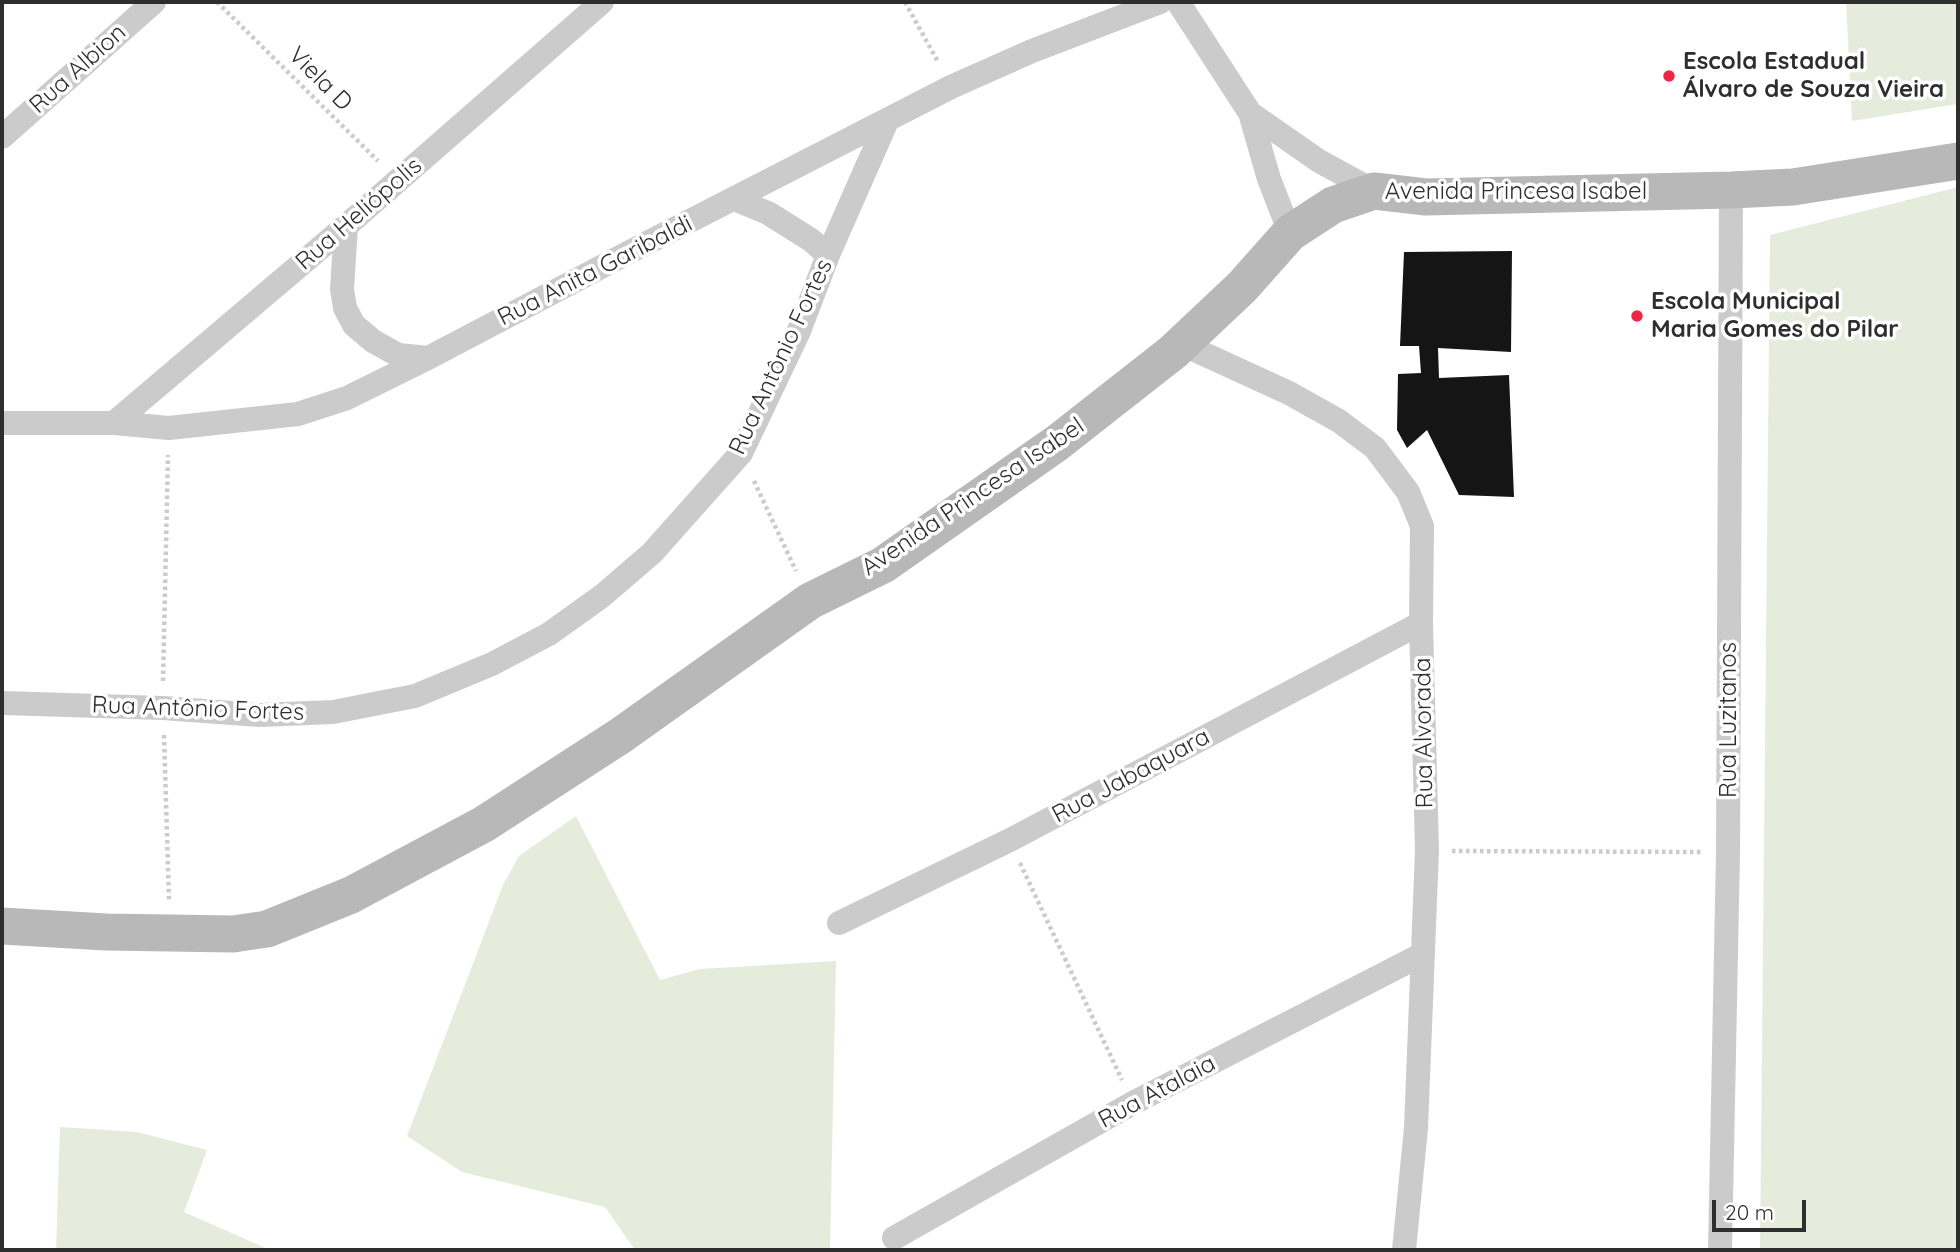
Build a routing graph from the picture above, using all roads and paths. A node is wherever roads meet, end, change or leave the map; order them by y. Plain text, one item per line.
1 (154, 2) edge
2 (217, 2) edge
3 (602, 2) edge
4 (905, 2) edge
5 (1160, 2) edge
6 (1178, 2) edge
7 (951, 87) junction
8 (1250, 113) junction
9 (887, 121) junction
10 (2, 137) edge
11 (1958, 161) edge
12 (398, 181) junction
13 (1731, 190) junction
14 (1374, 191) junction
15 (734, 199) junction
16 (346, 226) junction
17 (1290, 233) junction
18 (828, 255) junction
19 (1182, 344) junction
20 (428, 358) junction
21 (2, 423) edge
22 (114, 424) junction
23 (741, 453) junction
24 (810, 601) junction
25 (1421, 623) junction
26 (2, 703) edge
27 (1010, 840) junction
28 (1427, 850) junction
29 (1728, 853) junction
30 (839, 923) dead end
31 (2, 926) edge
32 (1423, 954) junction
33 (1133, 1103) junction
34 (894, 1238) dead end
35 (1404, 1250) edge
36 (1720, 1250) edge

1 - 10 street, Rua Albion
2 - 12 path, Viela D
3 - 12 street, Rua Heliópolis
4 - 7 path
5 - 7 street, Rua Anita Garibaldi
6 - 8 street
7 - 9 street, Rua Anita Garibaldi
8 - 14 street
8 - 17 street
9 - 15 street, Rua Anita Garibaldi
9 - 18 street, Rua Antônio Fortes
11 - 13 main road, Avenida Princesa Isabel
12 - 16 street, Rua Heliópolis
13 - 14 main road, Avenida Princesa Isabel
13 - 29 street, Rua Luzitanos
14 - 17 main road, Avenida Princesa Isabel
15 - 18 street
15 - 20 street, Rua Anita Garibaldi
16 - 20 street
16 - 22 street, Rua Heliópolis
17 - 19 main road, Avenida Princesa Isabel
18 - 23 street, Rua Antônio Fortes
19 - 24 main road, Avenida Princesa Isabel
19 - 25 street, Rua Alvorada
20 - 22 street, Rua Anita Garibaldi
21 - 22 street, Rua Anita Garibaldi
23 - 24 path
23 - 26 street, Rua Antônio Fortes
24 - 31 main road, Avenida Princesa Isabel
25 - 27 street, Rua Jabaquara
25 - 28 street, Rua Alvorada
27 - 30 street, Rua Jabaquara
27 - 33 path
28 - 29 path
28 - 32 street, Rua Alvorada
29 - 36 street, Rua Luzitanos
32 - 33 street, Rua Atalaia
32 - 35 street, Rua Alvorada
33 - 34 street, Rua Atalaia

